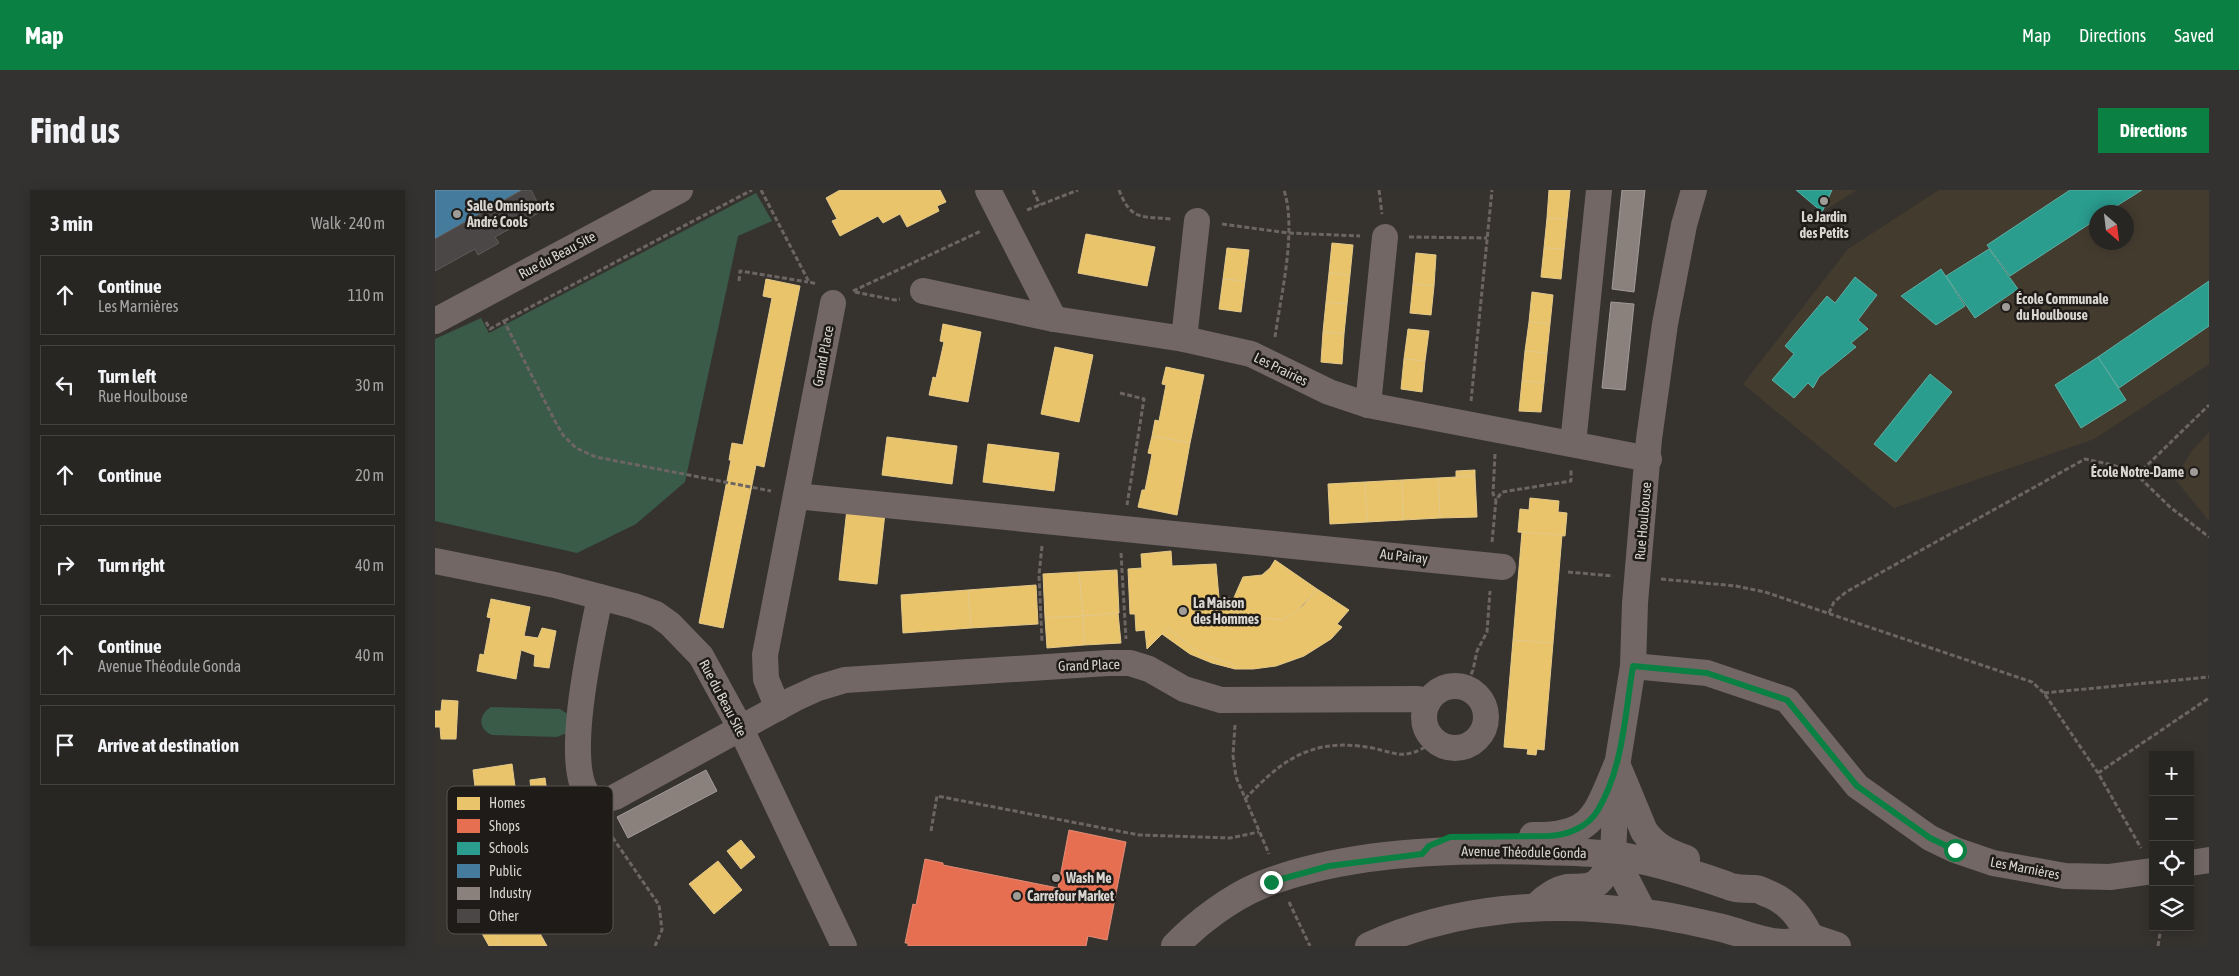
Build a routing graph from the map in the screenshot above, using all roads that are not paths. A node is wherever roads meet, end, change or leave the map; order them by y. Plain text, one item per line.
1 (680, 190) edge
2 (1599, 190) edge
3 (1694, 190) edge
4 (991, 197) edge
5 (1197, 221) road end
6 (1385, 237) road end
7 (923, 291) road end
8 (837, 292) road end
9 (1054, 319) junction
10 (435, 321) edge
11 (1184, 339) junction
12 (1368, 405) junction
13 (1573, 444) junction
14 (1649, 459) junction
15 (796, 496) junction
16 (435, 561) edge
17 (1497, 566) road end
18 (600, 597) junction
19 (1633, 666) junction
20 (1428, 702) junction
21 (777, 708) junction
22 (741, 729) junction
23 (1617, 766) junction
24 (584, 786) edge
25 (613, 797) edge
26 (1422, 854) junction
27 (1613, 855) junction
28 (2209, 860) edge
29 (2148, 861) edge
30 (2194, 862) edge
31 (1756, 889) junction
32 (1534, 908) junction
33 (1643, 913) junction
34 (1810, 937) junction
35 (844, 946) edge
36 (1175, 946) edge
37 (1369, 946) edge
38 (1837, 946) edge

1 - 10 street, Rue du Beau Site
2 - 13 street
3 - 14 street, Rue Houlbouse
4 - 9 street
5 - 11 street
6 - 12 street
7 - 9 street, Les Prairies
8 - 15 street, Grand Place
9 - 11 street, Les Prairies
11 - 12 street, Les Prairies
12 - 13 street, Les Prairies
13 - 14 street, Les Prairies
14 - 19 street, Rue Houlbouse
15 - 17 street, Au Pairay
15 - 21 street, Grand Place
16 - 18 street, Rue du Beau Site
18 - 22 street, Rue du Beau Site
18 - 24 street, Grand Place
19 - 23 street, Rue Houlbouse
19 - 29 street, Les Marnières
20 - 20 street
20 - 21 street, Grand Place
21 - 22 street, Grand Place
22 - 25 street, Grand Place
22 - 35 street, Rue du Beau Site
23 - 26 main road
23 - 27 street, Rue Houlbouse
23 - 31 main road
26 - 27 main road, Avenue Théodule Gonda
26 - 36 main road, Avenue Théodule Gonda
27 - 31 main road, Avenue Théodule Gonda
27 - 32 main road
27 - 33 main road
28 - 30 street
31 - 34 main road, Avenue Théodule Gonda
32 - 33 main road
32 - 37 main road
33 - 34 main road
34 - 38 main road

